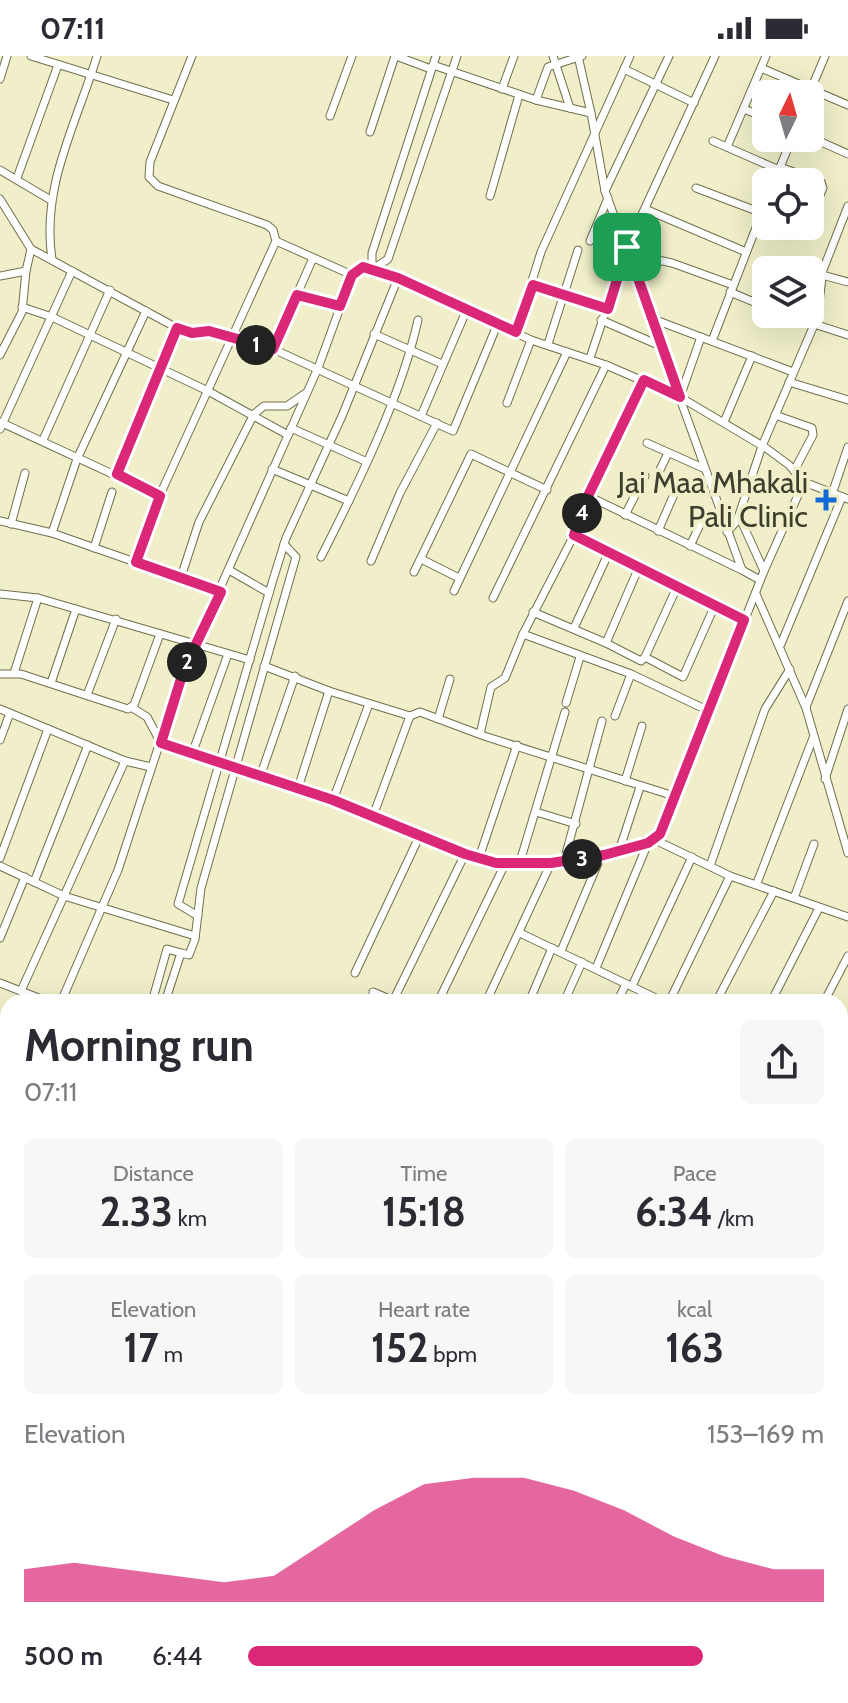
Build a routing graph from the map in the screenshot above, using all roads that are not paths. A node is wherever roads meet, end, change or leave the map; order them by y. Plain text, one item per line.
1 (7, 56) edge
2 (31, 56) edge
3 (97, 56) edge
4 (192, 56) edge
5 (352, 56) edge
6 (396, 56) edge
7 (457, 56) edge
8 (514, 56) edge
9 (579, 56) edge
10 (630, 56) edge
11 (669, 56) edge
12 (715, 56) edge
13 (766, 56) edge
14 (825, 56) edge
15 (555, 60) edge
16 (433, 63) edge
17 (58, 65) junction
18 (761, 68) junction
19 (624, 69) junction
20 (451, 71) junction
21 (92, 73) junction
22 (0, 77) edge
23 (786, 80) edge
24 (815, 80) edge
25 (656, 84) junction
26 (502, 89) junction
27 (519, 95) junction
28 (824, 96) edge
29 (173, 100) junction
30 (536, 100) junction
31 (847, 102) edge
32 (694, 103) junction
33 (570, 108) junction
34 (744, 109) junction
35 (752, 112) edge
36 (591, 113) junction
37 (330, 116) dead end
38 (370, 132) dead end
39 (596, 138) junction
40 (713, 141) dead end
41 (824, 143) edge
42 (727, 147) junction
43 (848, 154) edge
44 (777, 168) edge
45 (0, 170) edge
46 (17, 178) junction
47 (696, 188) dead end
48 (607, 194) junction
49 (490, 196) dead end
50 (0, 199) edge
51 (49, 199) junction
52 (848, 206) edge
53 (645, 209) junction
54 (752, 209) edge
55 (752, 237) edge
56 (276, 241) junction
57 (590, 241) dead end
58 (31, 249) junction
59 (578, 250) dead end
60 (629, 251) junction
61 (746, 252) junction
62 (313, 258) junction
63 (52, 259) junction
64 (372, 270) junction
65 (824, 270) edge
66 (26, 271) junction
67 (72, 271) junction
68 (352, 275) junction
69 (0, 276) edge
70 (824, 276) edge
71 (398, 278) junction
72 (848, 282) edge
73 (533, 285) junction
74 (732, 288) junction
75 (110, 290) junction
76 (297, 295) junction
77 (564, 295) junction
78 (752, 299) edge
79 (340, 306) junction
80 (22, 307) junction
81 (467, 309) junction
82 (608, 309) junction
83 (146, 311) junction
84 (52, 317) junction
85 (653, 319) junction
86 (418, 320) dead end
87 (601, 320) junction
88 (498, 323) junction
89 (177, 328) junction
90 (812, 328) edge
91 (821, 328) edge
92 (516, 332) junction
93 (374, 334) junction
94 (848, 335) edge
95 (89, 336) junction
96 (701, 337) junction
97 (231, 338) junction
98 (531, 340) junction
99 (712, 341) junction
100 (548, 344) junction
101 (663, 347) junction
102 (273, 349) junction
103 (411, 351) junction
104 (567, 352) junction
105 (0, 355) edge
106 (127, 355) junction
107 (752, 356) junction
108 (590, 358) junction
109 (442, 364) junction
110 (606, 365) junction
111 (318, 368) junction
112 (159, 369) junction
113 (793, 372) junction
114 (644, 380) junction
115 (789, 382) junction
116 (354, 385) junction
117 (208, 391) junction
118 (307, 393) junction
119 (680, 397) junction
120 (848, 400) edge
121 (392, 403) junction
122 (507, 403) dead end
123 (254, 414) junction
124 (775, 415) junction
125 (421, 416) junction
126 (724, 422) junction
127 (437, 423) junction
128 (1, 425) edge
129 (289, 431) junction
130 (43, 440) junction
131 (647, 443) dead end
132 (329, 446) junction
133 (762, 446) junction
134 (848, 447) edge
135 (668, 453) junction
136 (77, 459) junction
137 (365, 461) junction
138 (703, 468) junction
139 (272, 469) junction
140 (794, 471) junction
141 (510, 472) junction
142 (25, 473) dead end
143 (117, 474) junction
144 (658, 474) dead end
145 (645, 476) dead end
146 (804, 482) junction
147 (309, 486) junction
148 (547, 490) junction
149 (112, 492) dead end
150 (675, 492) dead end
151 (832, 494) junction
152 (160, 496) junction
153 (588, 496) junction
154 (845, 498) edge
155 (349, 501) junction
156 (705, 514) dead end
157 (625, 515) junction
158 (739, 516) junction
159 (0, 521) edge
160 (11, 524) junction
161 (658, 531) junction
162 (727, 532) junction
163 (52, 533) junction
164 (574, 535) junction
165 (284, 544) junction
166 (690, 546) junction
167 (94, 548) junction
168 (609, 552) junction
169 (321, 557) dead end
170 (421, 559) junction
171 (371, 561) dead end
172 (136, 562) junction
173 (639, 567) junction
174 (229, 570) junction
175 (742, 570) junction
176 (764, 571) junction
177 (414, 572) dead end
178 (181, 577) junction
179 (459, 578) junction
180 (760, 580) junction
181 (677, 587) junction
182 (454, 591) dead end
183 (221, 592) junction
184 (269, 593) junction
185 (0, 594) edge
186 (756, 594) junction
187 (38, 598) junction
188 (493, 598) dead end
189 (848, 601) edge
190 (715, 605) junction
191 (76, 609) junction
192 (533, 612) junction
193 (116, 619) junction
194 (744, 620) junction
195 (574, 628) junction
196 (160, 634) junction
197 (523, 634) junction
198 (194, 643) junction
199 (606, 643) junction
200 (781, 644) junction
201 (228, 654) junction
202 (580, 657) junction
203 (645, 657) junction
204 (250, 660) junction
205 (264, 666) junction
206 (790, 669) junction
207 (14, 673) junction
208 (0, 674) edge
209 (631, 674) junction
210 (295, 676) junction
211 (450, 679) dead end
212 (51, 683) junction
213 (329, 691) junction
214 (87, 695) junction
215 (369, 704) junction
216 (131, 707) junction
217 (806, 708) junction
218 (0, 709) edge
219 (848, 709) edge
220 (709, 711) junction
221 (10, 713) junction
222 (410, 716) junction
223 (615, 716) dead end
224 (438, 719) junction
225 (602, 721) dead end
226 (642, 726) dead end
227 (48, 729) junction
228 (480, 734) junction
229 (813, 738) junction
230 (0, 740) edge
231 (161, 743) junction
232 (88, 745) junction
233 (517, 745) junction
234 (192, 754) junction
235 (553, 759) junction
236 (125, 761) junction
237 (219, 764) junction
238 (151, 767) junction
239 (235, 769) junction
240 (589, 770) junction
241 (260, 777) junction
242 (825, 779) junction
243 (625, 781) junction
244 (640, 787) junction
245 (298, 788) junction
246 (674, 796) junction
247 (333, 800) junction
248 (536, 812) junction
249 (373, 816) junction
250 (576, 824) junction
251 (420, 835) junction
252 (650, 841) junction
253 (814, 844) dead end
254 (619, 851) junction
255 (848, 853) edge
256 (465, 854) junction
257 (601, 856) junction
258 (692, 857) junction
259 (0, 858) edge
260 (479, 858) junction
261 (564, 861) junction
262 (551, 863) junction
263 (505, 864) junction
264 (519, 865) junction
265 (0, 866) edge
266 (710, 866) junction
267 (730, 876) junction
268 (25, 877) junction
269 (34, 882) junction
270 (757, 883) junction
271 (774, 891) junction
272 (64, 896) junction
273 (794, 898) junction
274 (100, 908) junction
275 (819, 908) junction
276 (198, 916) junction
277 (848, 917) edge
278 (520, 933) junction
279 (195, 936) junction
280 (0, 938) edge
281 (556, 950) junction
282 (181, 953) junction
283 (848, 956) edge
284 (582, 962) junction
285 (596, 968) junction
286 (355, 973) dead end
287 (0, 983) edge
288 (629, 985) junction
289 (21, 991) junction
290 (373, 992) dead end
291 (29, 994) edge
292 (64, 994) edge
293 (154, 994) edge
294 (168, 994) edge
295 (378, 994) edge
296 (398, 994) edge
297 (442, 994) edge
298 (490, 994) edge
299 (533, 994) edge
300 (568, 994) edge
301 (623, 994) edge
302 (649, 994) edge
303 (670, 994) edge
304 (720, 994) edge
305 (775, 994) edge
306 (828, 994) edge

1 - 22 street
2 - 17 street
3 - 21 street
4 - 29 street
5 - 37 street
6 - 16 street
6 - 38 street
7 - 20 street
8 - 26 street
9 - 15 street
9 - 36 street
10 - 19 street
11 - 25 street
12 - 32 street
13 - 18 street
14 - 24 street
15 - 30 street
15 - 33 street
16 - 20 street
16 - 64 street
17 - 21 street
17 - 46 street
18 - 23 street
18 - 34 street
19 - 25 street
19 - 39 street
20 - 26 street
20 - 64 street
21 - 29 street
21 - 51 street
25 - 32 street
25 - 48 street
26 - 27 street
27 - 30 street
27 - 49 street
28 - 31 street
29 - 56 street
30 - 33 street
32 - 53 street
33 - 36 street
34 - 35 street
34 - 42 street
36 - 39 street
39 - 48 street
39 - 73 street
40 - 42 street
41 - 43 street
42 - 44 street
45 - 46 street
46 - 51 street
47 - 54 street
48 - 57 street
48 - 60 street
50 - 58 street
51 - 63 street
52 - 65 street
53 - 60 street
53 - 61 street
55 - 61 street
56 - 62 street
56 - 97 street
58 - 63 street
58 - 66 street
59 - 77 street
60 - 74 street
60 - 82 street
60 - 85 street
61 - 74 street
62 - 68 street
62 - 76 street
63 - 67 street
64 - 68 street
64 - 71 street
66 - 69 street
66 - 80 street
67 - 75 street
67 - 84 street
68 - 79 street
70 - 72 street
71 - 81 street
71 - 93 street
73 - 77 street
73 - 92 street
74 - 78 street
74 - 99 street
75 - 83 street
75 - 95 street
76 - 79 street
76 - 102 street
77 - 82 street
77 - 100 street
79 - 111 street
80 - 84 street
80 - 105 street
81 - 88 street
81 - 109 street
82 - 87 street
83 - 89 street
83 - 106 street
84 - 95 street
84 - 128 street
85 - 96 street
85 - 101 street
86 - 103 street
87 - 101 street
87 - 108 street
88 - 92 street
88 - 127 street
89 - 97 street
89 - 112 street
90 - 113 street
91 - 94 street
92 - 98 street
93 - 103 street
93 - 116 street
95 - 106 street
95 - 130 street
96 - 99 street
96 - 119 street
97 - 102 street
97 - 117 street
98 - 100 street
98 - 122 street
99 - 107 street
100 - 104 street
101 - 119 street
102 - 111 street
103 - 109 street
103 - 121 street
104 - 108 street
104 - 141 street
106 - 112 street
106 - 136 street
107 - 113 street
107 - 126 street
108 - 110 street
109 - 125 street
110 - 114 street
110 - 148 street
111 - 116 street
111 - 118 street
112 - 117 street
112 - 143 street
113 - 115 street
114 - 119 street
114 - 153 street
115 - 120 street
115 - 124 street
116 - 121 street
116 - 132 street
117 - 123 street
117 - 152 street
118 - 123 street
118 - 129 street
119 - 126 street
119 - 138 street
121 - 125 street
121 - 137 street
123 - 129 street
123 - 178 street
124 - 133 street
124 - 140 street
125 - 127 street
126 - 133 street
127 - 171 street
128 - 130 street
129 - 132 street
129 - 139 street
130 - 136 street
131 - 135 street
132 - 137 street
132 - 147 street
133 - 140 street
133 - 158 street
134 - 151 street
135 - 138 street
135 - 144 street
136 - 143 street
136 - 163 street
137 - 155 street
138 - 162 street
139 - 147 street
139 - 174 street
140 - 146 street
141 - 148 street
141 - 170 street
141 - 179 street
142 - 160 street
143 - 152 street
145 - 157 street
146 - 151 street
146 - 176 street
147 - 155 street
147 - 165 street
148 - 188 street
149 - 167 street
150 - 161 street
151 - 154 street
152 - 172 street
153 - 157 street
153 - 164 street
154 - 200 street
155 - 169 street
156 - 166 street
157 - 161 street
158 - 162 street
158 - 176 street
159 - 160 street
160 - 163 street
161 - 166 street
162 - 175 street
163 - 167 street
164 - 168 street
164 - 192 street
165 - 184 street
165 - 205 street
166 - 175 street
167 - 172 street
168 - 173 street
168 - 195 street
170 - 177 street
170 - 179 street
172 - 178 street
173 - 181 street
173 - 199 street
174 - 183 street
174 - 184 street
175 - 180 street
176 - 180 street
178 - 183 street
179 - 182 street
180 - 186 street
181 - 190 street
181 - 203 street
183 - 198 street
184 - 204 street
185 - 187 street
186 - 194 street
186 - 200 street
187 - 191 street
187 - 207 street
189 - 217 street
190 - 194 street
190 - 203 street
191 - 193 street
191 - 212 street
192 - 195 street
192 - 197 street
193 - 196 street
193 - 214 street
194 - 220 street
195 - 199 street
196 - 198 street
196 - 216 street
197 - 202 street
197 - 228 street
198 - 201 street
198 - 231 street
199 - 203 street
200 - 206 street
201 - 204 street
201 - 234 street
202 - 209 street
202 - 235 street
204 - 237 street
205 - 210 street
205 - 239 street
206 - 217 street
206 - 266 street
207 - 208 street
207 - 212 street
209 - 220 street
209 - 223 street
210 - 213 street
210 - 241 street
211 - 224 street
212 - 214 street
213 - 215 street
213 - 245 street
214 - 216 street
215 - 222 street
215 - 247 street
216 - 231 street
217 - 229 street
218 - 221 street
219 - 242 street
220 - 246 street
221 - 227 street
221 - 230 street
222 - 224 street
222 - 249 street
224 - 228 street
225 - 240 street
226 - 243 street
227 - 232 street
227 - 259 street
228 - 233 street
229 - 242 street
229 - 270 street
231 - 234 street
231 - 238 street
232 - 236 street
232 - 269 street
233 - 235 street
233 - 260 street
234 - 237 street
235 - 240 street
235 - 248 street
236 - 238 street
236 - 272 street
237 - 239 street
237 - 276 street
238 - 274 street
239 - 241 street
239 - 276 street
240 - 243 street
240 - 250 street
241 - 245 street
242 - 255 street
243 - 244 street
244 - 246 street
244 - 254 street
245 - 247 street
246 - 252 street
247 - 249 street
248 - 250 street
248 - 264 street
249 - 251 street
250 - 261 street
251 - 256 street
251 - 286 street
252 - 254 street
252 - 258 street
252 - 285 street
253 - 273 street
254 - 257 street
256 - 260 street
256 - 296 street
257 - 261 street
257 - 281 street
258 - 266 street
258 - 288 street
260 - 263 street
261 - 262 street
262 - 264 street
262 - 278 street
263 - 264 street
263 - 297 street
265 - 268 street
266 - 267 street
267 - 270 street
267 - 303 street
268 - 269 street
268 - 280 street
269 - 272 street
270 - 271 street
271 - 273 street
271 - 304 street
272 - 274 street
272 - 289 street
273 - 275 street
274 - 279 street
274 - 292 street
275 - 277 street
275 - 305 street
276 - 279 street
278 - 281 street
278 - 298 street
279 - 282 street
281 - 284 street
281 - 299 street
282 - 293 street
282 - 294 street
283 - 306 street
284 - 285 street
284 - 300 street
285 - 288 street
287 - 289 street
288 - 301 street
288 - 302 street
289 - 291 street
290 - 295 street

